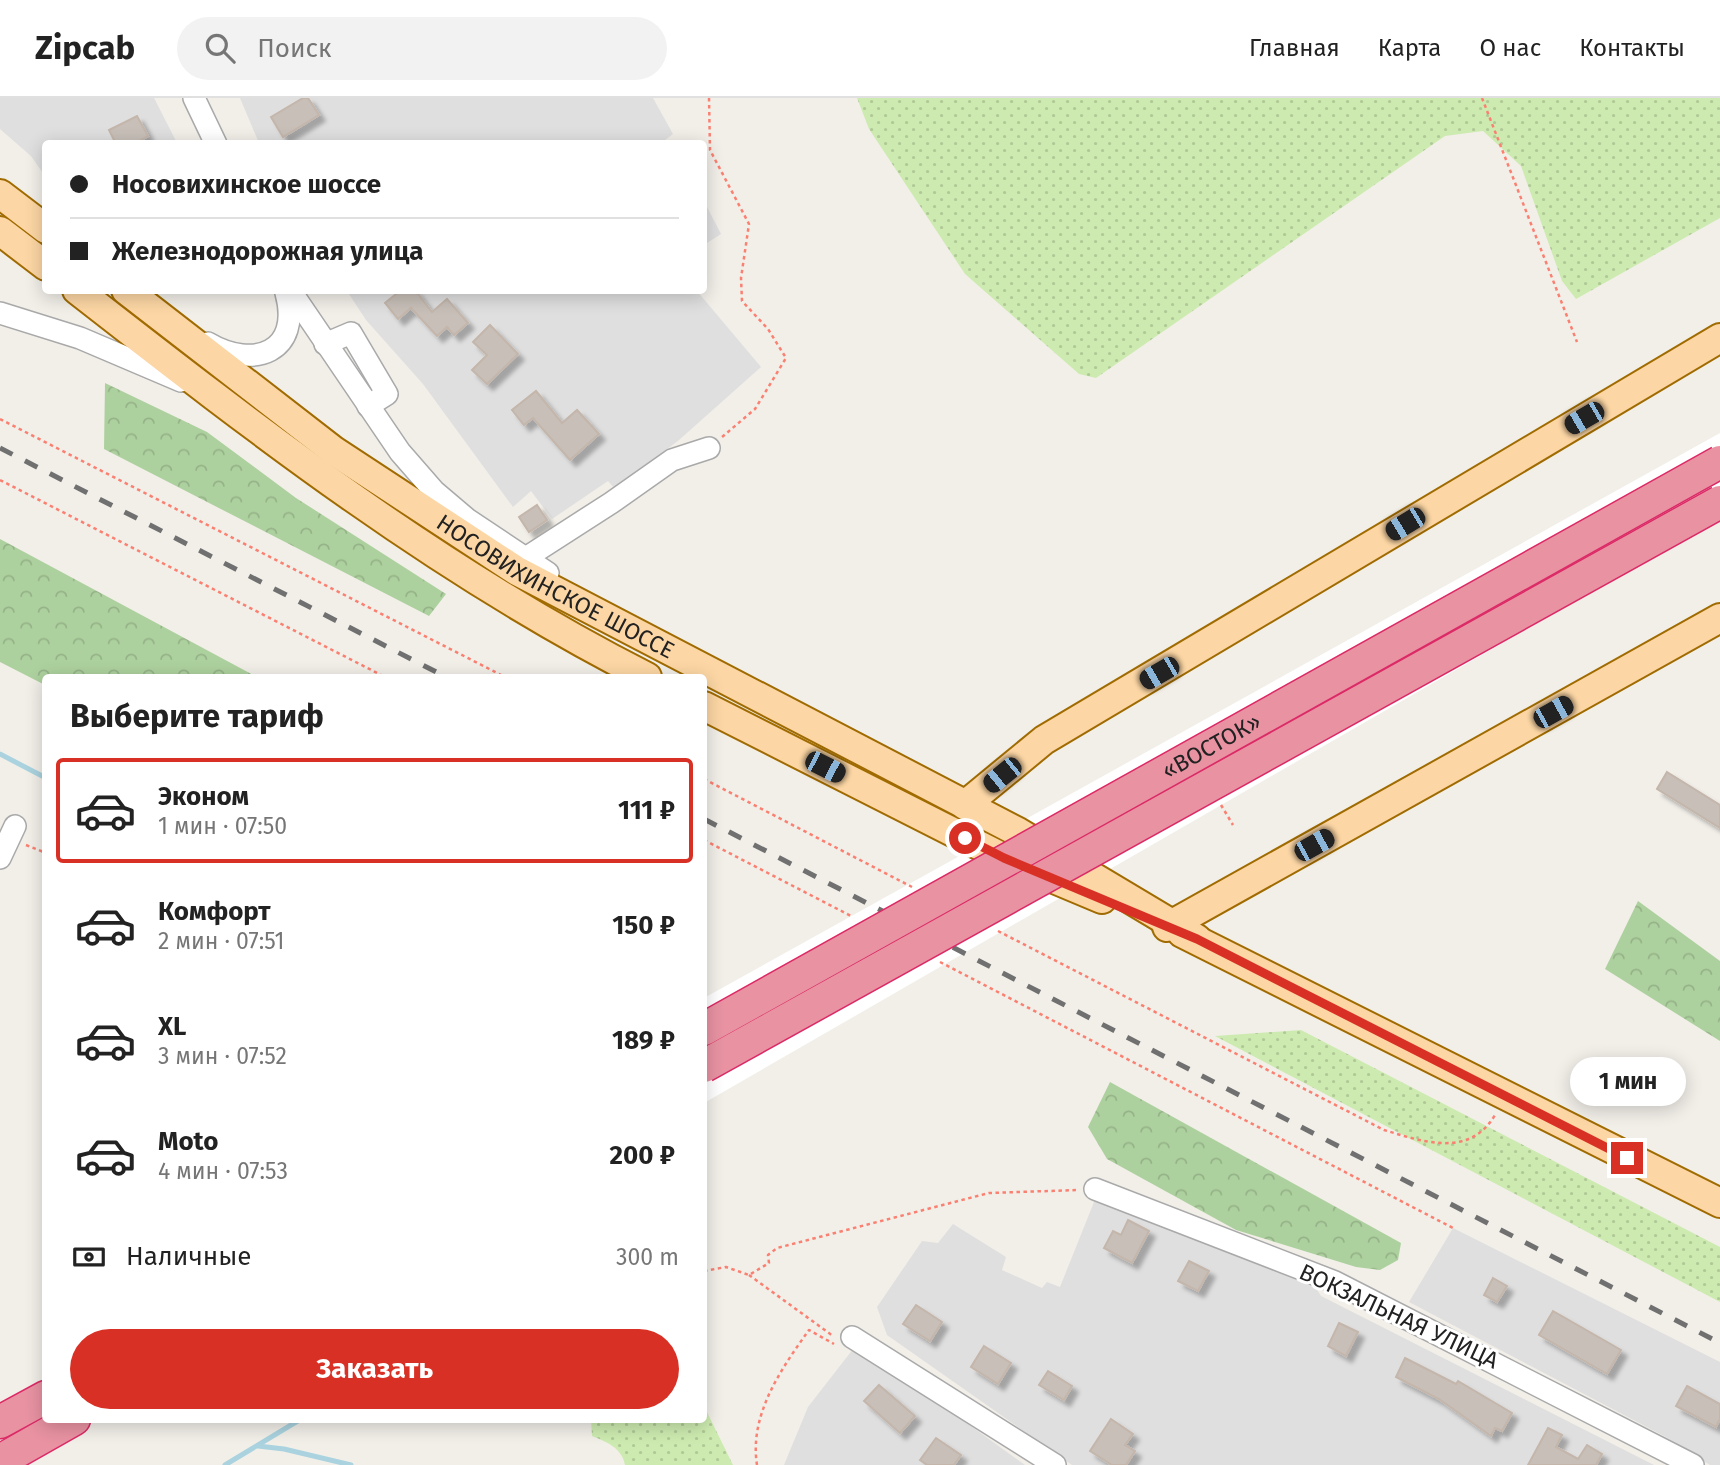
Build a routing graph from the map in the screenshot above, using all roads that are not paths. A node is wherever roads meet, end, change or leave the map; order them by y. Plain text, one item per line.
1 (194, 98) edge
2 (214, 140) edge
3 (0, 194) edge
4 (42, 226) edge
5 (0, 231) edge
6 (42, 263) edge
7 (82, 294) edge
8 (131, 294) edge
9 (288, 294) edge
10 (291, 294) edge
11 (0, 313) edge
12 (155, 313) junction
13 (1720, 338) edge
14 (214, 396) junction
15 (709, 448) road end
16 (1720, 462) edge
17 (1720, 502) edge
18 (1720, 511) edge
19 (1639, 547) junction
20 (524, 559) junction
21 (1720, 618) edge
22 (705, 669) junction
23 (642, 674) edge
24 (707, 708) edge
25 (965, 805) junction
26 (15, 827) dead end
27 (0, 858) edge
28 (1170, 925) junction
29 (707, 1027) edge
30 (707, 1064) edge
31 (1095, 1189) road end
32 (1720, 1203) edge
33 (852, 1337) dead end
34 (42, 1398) edge
35 (0, 1422) edge
36 (67, 1423) edge
37 (0, 1461) edge
38 (1055, 1465) edge
39 (1693, 1465) edge

1 - 2 street
3 - 4 main road
5 - 6 main road
7 - 14 main road, НОСОВИХИНСКОЕ ШОССЕ
8 - 12 main road, НОСОВИХИНСКОЕ ШОССЕ
9 - 12 street
10 - 20 street
11 - 14 street
12 - 22 main road, НОСОВИХИНСКОЕ ШОССЕ
13 - 25 main road
14 - 23 main road, НОСОВИХИНСКОЕ ШОССЕ
15 - 20 street
16 - 29 highway, «ВОСТОК», bridge
17 - 19 highway, «ВОСТОК», bridge
18 - 19 main road, bridge
19 - 30 highway, «ВОСТОК», bridge
20 - 22 street
21 - 28 main road
22 - 25 main road, НОСОВИХИНСКОЕ ШОССЕ
24 - 28 main road, НОСОВИХИНСКОЕ ШОССЕ
25 - 28 main road, НОСОВИХИНСКОЕ ШОССЕ
26 - 27 street
28 - 32 main road, НОСОВИХИНСКОЕ ШОССЕ
31 - 39 street, ВОКЗАЛЬНАЯ УЛИЦА
33 - 38 street
34 - 35 highway
36 - 37 highway

